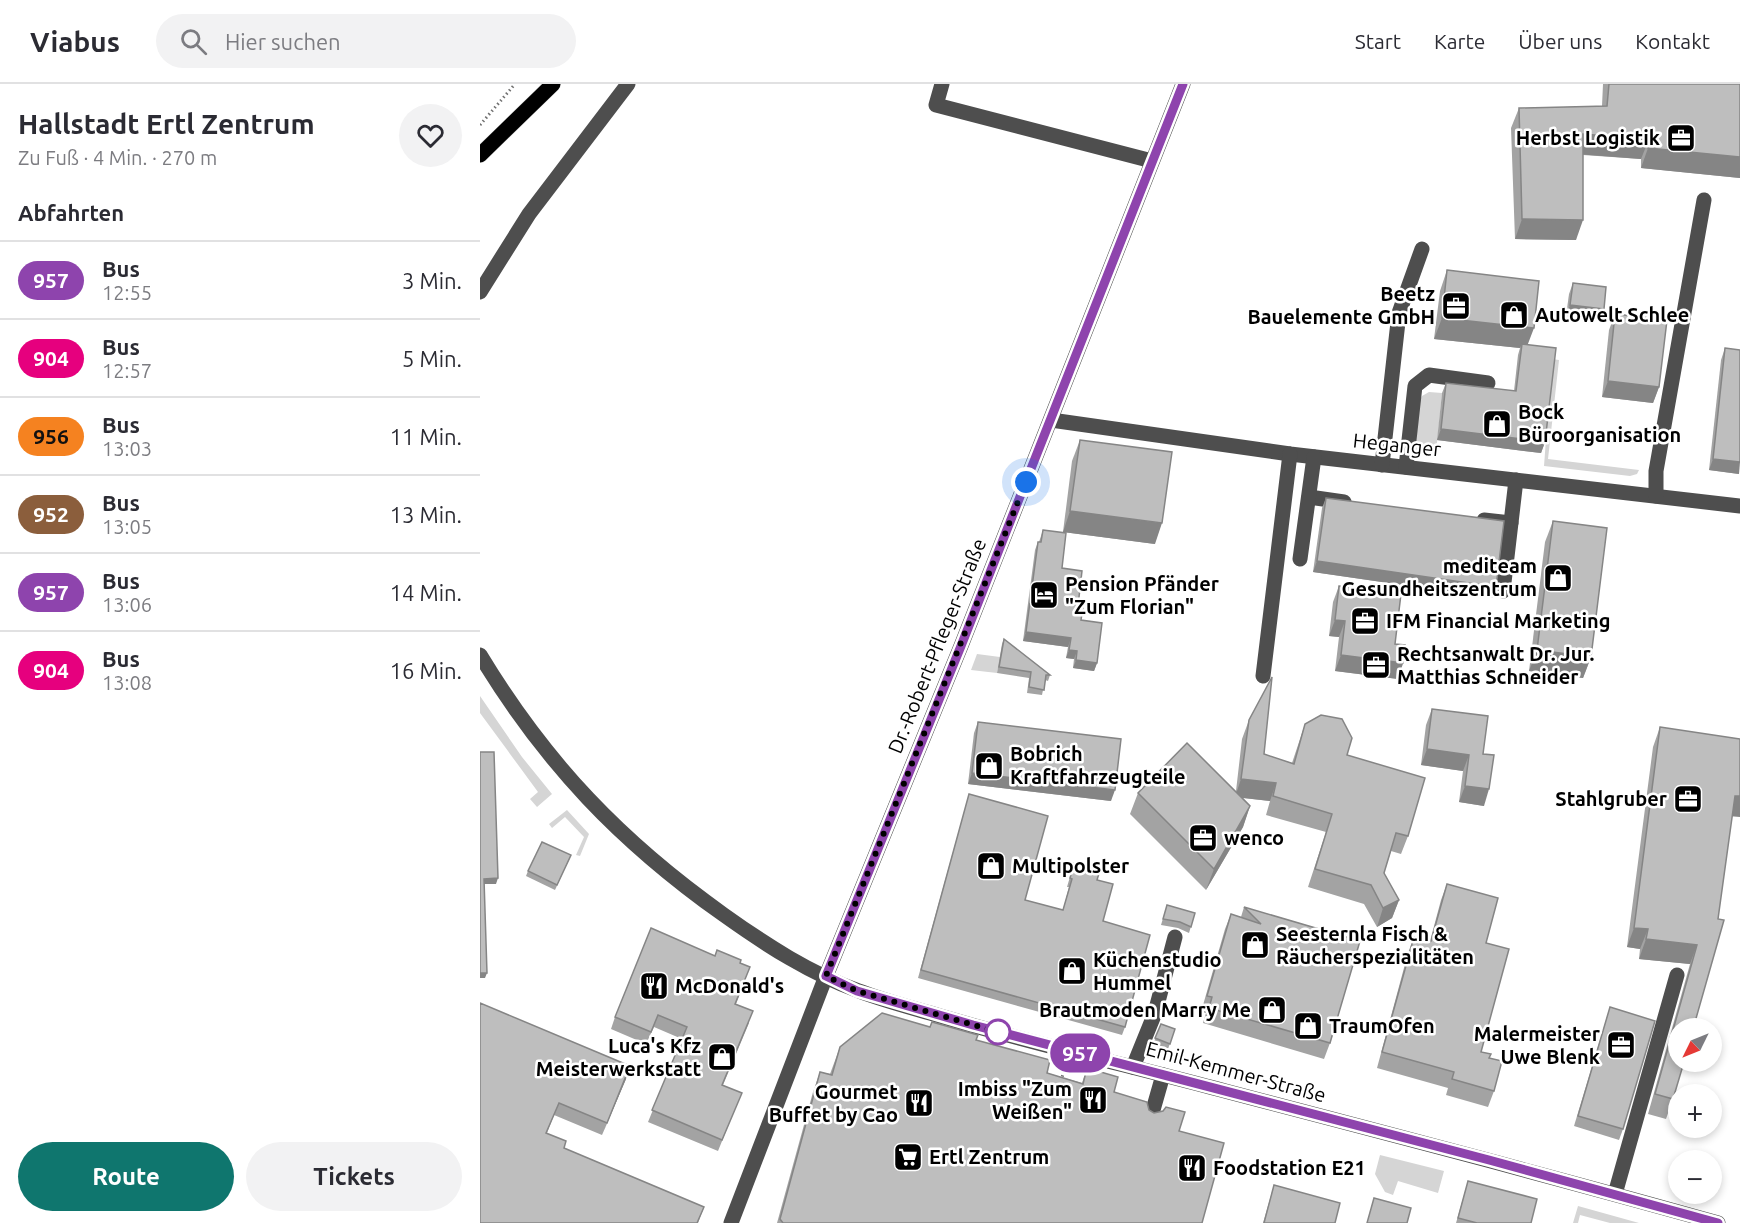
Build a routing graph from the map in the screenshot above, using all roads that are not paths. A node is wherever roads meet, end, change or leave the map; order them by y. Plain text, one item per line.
1 (553, 84) edge
2 (627, 84) edge
3 (942, 84) edge
4 (1183, 84) edge
5 (480, 155) edge
6 (1152, 161) junction
7 (1704, 200) dead end
8 (1422, 249) dead end
9 (480, 292) edge
10 (1488, 383) dead end
11 (1051, 420) junction
12 (1290, 454) junction
13 (1314, 457) junction
14 (1382, 465) junction
15 (1406, 467) junction
16 (1516, 480) junction
17 (1656, 496) junction
18 (1309, 497) junction
19 (1354, 503) edge
20 (1740, 506) edge
21 (1466, 517) edge
22 (1511, 523) junction
23 (1300, 559) dead end
24 (1503, 591) dead end
25 (480, 655) edge
26 (1263, 676) dead end
27 (1175, 938) dead end
28 (1677, 975) dead end
29 (826, 976) junction
30 (1645, 1019) edge
31 (1664, 1024) junction
32 (1133, 1067) junction
33 (1163, 1075) junction
34 (1149, 1124) edge
35 (1616, 1194) junction
36 (731, 1223) edge
37 (1718, 1223) edge

1 - 5 main road
2 - 9 street
3 - 6 street
4 - 6 street, Dr.-Robert-Pfleger-Straße
6 - 11 street, Dr.-Robert-Pfleger-Straße
7 - 17 street
8 - 14 street
10 - 15 street
11 - 12 street, Heganger
11 - 29 street, Dr.-Robert-Pfleger-Straße
12 - 13 street, Heganger
12 - 26 street
13 - 14 street, Heganger
13 - 18 street
14 - 15 street, Heganger
15 - 16 street, Heganger
16 - 17 street, Heganger
16 - 22 street
17 - 20 street, Heganger
18 - 19 street
18 - 23 street
21 - 22 street
22 - 24 street
25 - 29 street, Emil-Kemmer-Straße
27 - 32 street
28 - 31 street
29 - 32 street, Emil-Kemmer-Straße
29 - 36 street, Dr.-Robert-Pfleger-Straße
30 - 31 street
31 - 35 street
32 - 33 street, Emil-Kemmer-Straße
33 - 34 street
33 - 35 street, Emil-Kemmer-Straße
35 - 37 street, Emil-Kemmer-Straße

